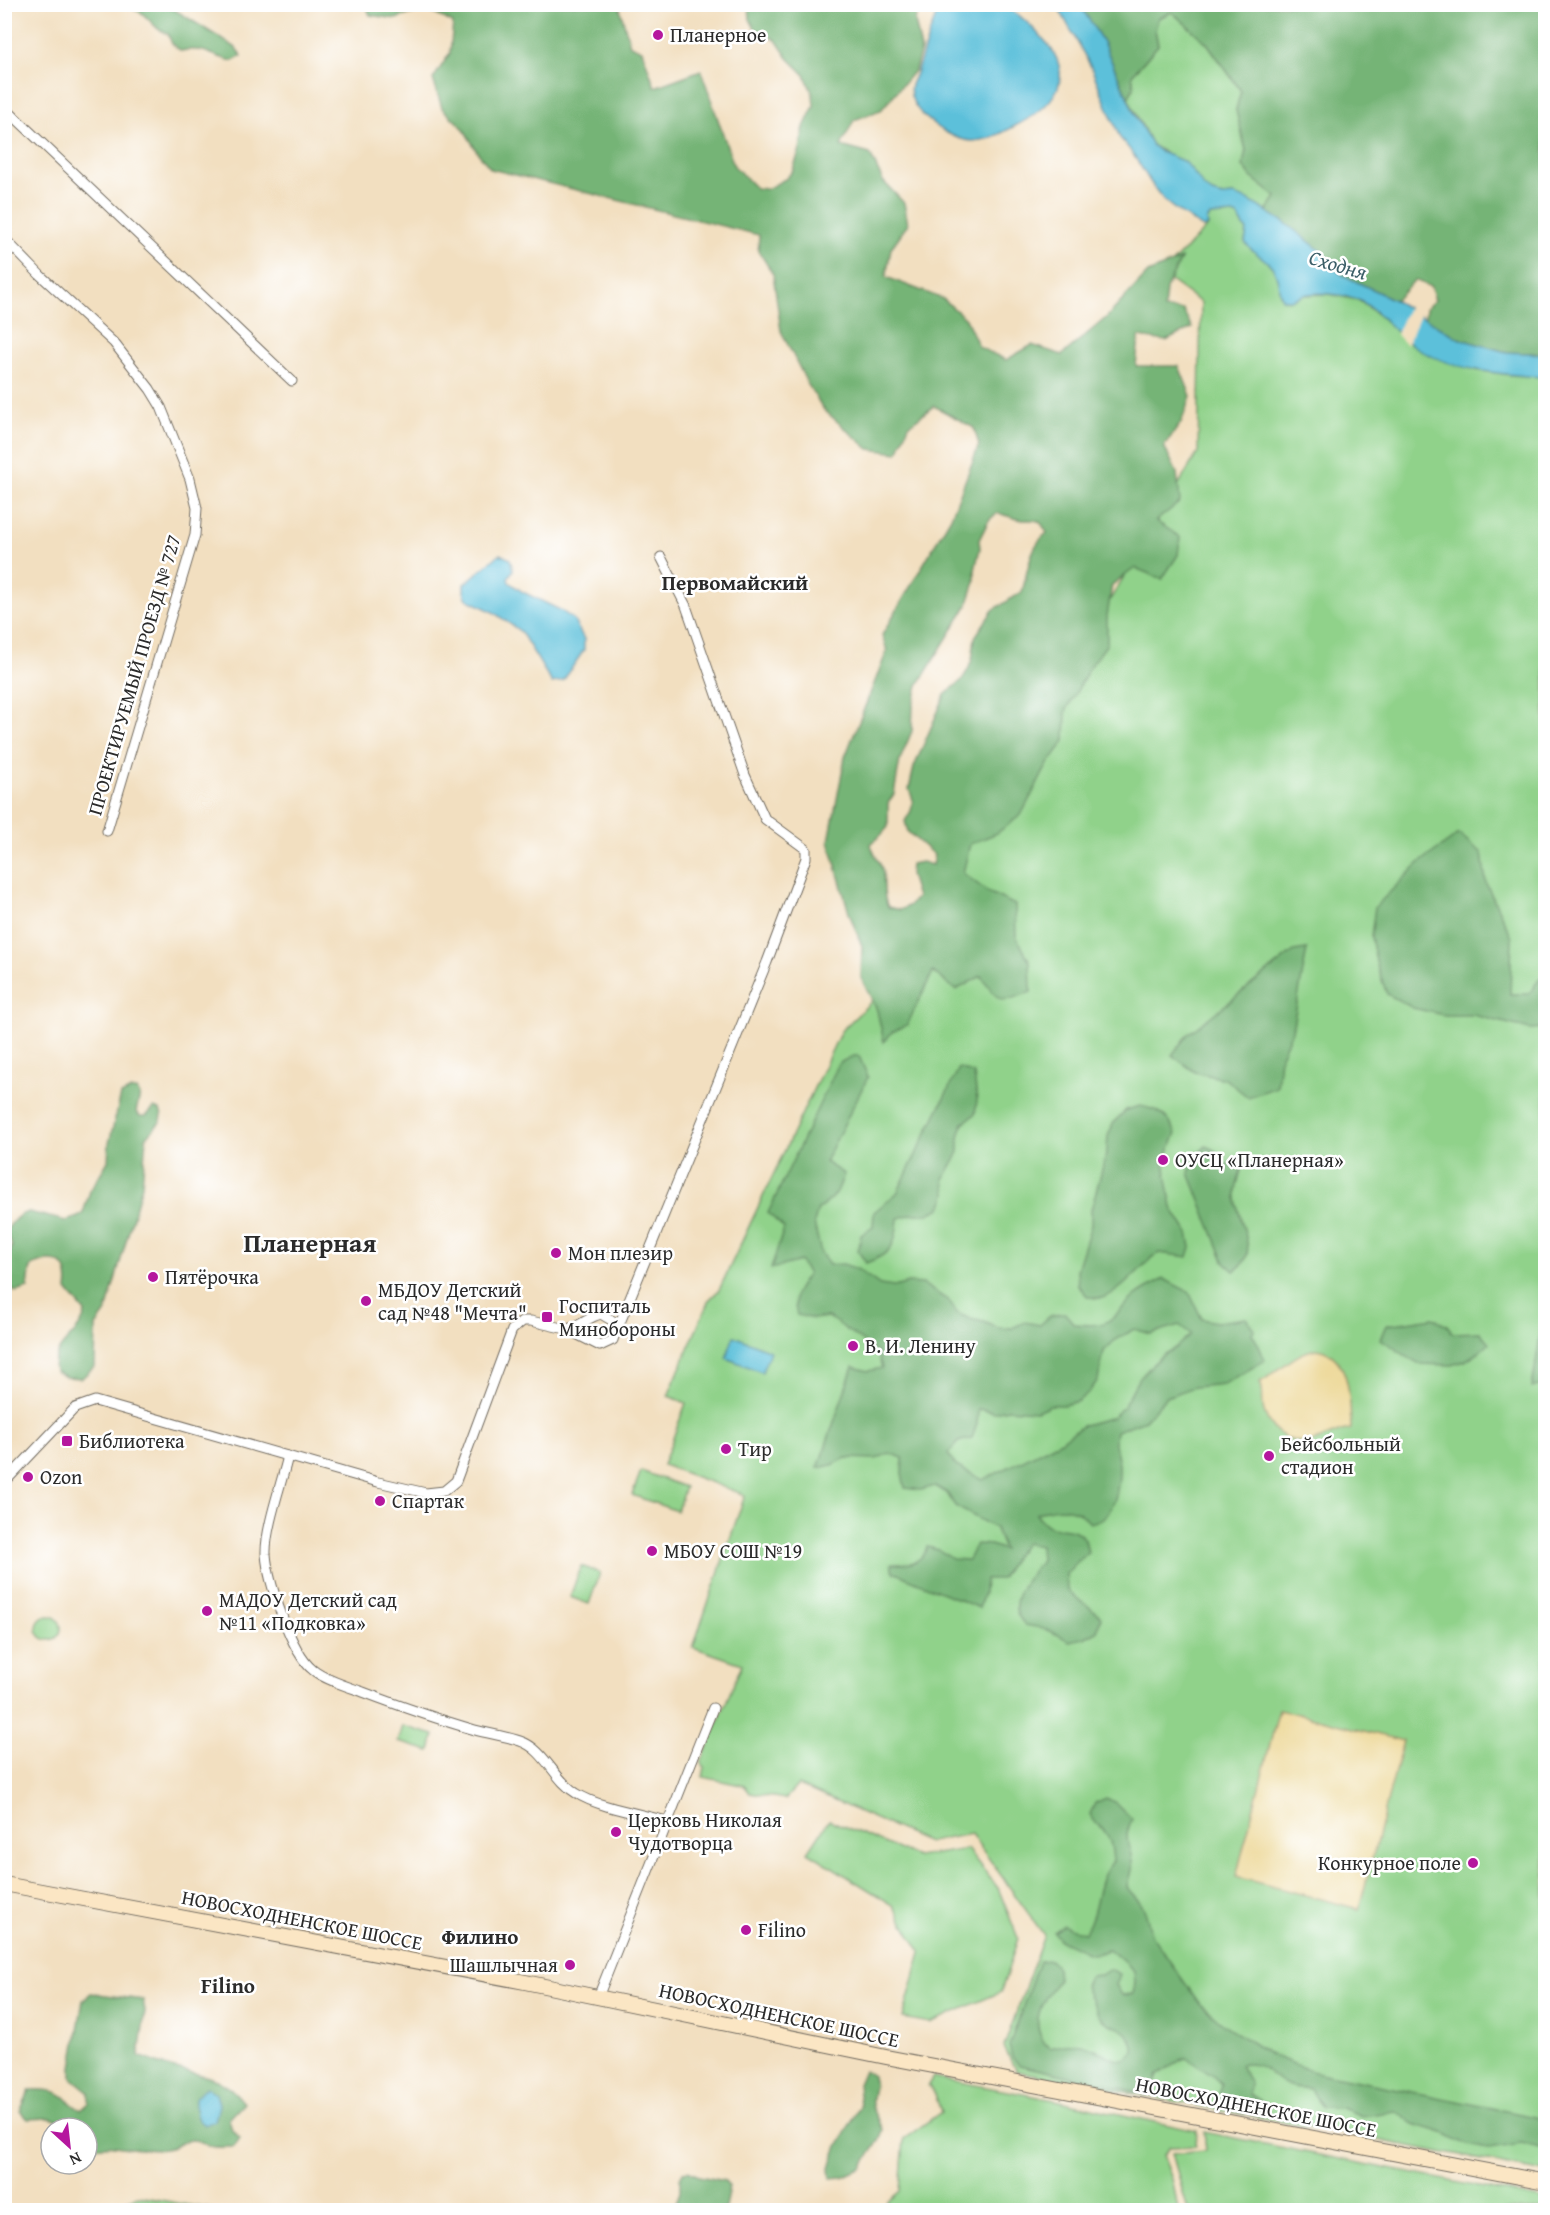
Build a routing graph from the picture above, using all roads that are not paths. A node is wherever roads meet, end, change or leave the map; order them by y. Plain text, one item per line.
1 (4, 107) edge
2 (4, 238) edge
3 (292, 381) dead end
4 (661, 557) dead end
5 (107, 831) dead end
6 (626, 1311) junction
7 (610, 1317) junction
8 (588, 1321) junction
9 (566, 1329) junction
10 (615, 1335) junction
11 (590, 1343) junction
12 (288, 1456) junction
13 (4, 1482) edge
14 (713, 1708) dead end
15 (667, 1821) junction
16 (4, 1884) edge
17 (598, 1997) junction
18 (1545, 2182) edge

1 - 3 street
2 - 5 street, ПРОЕКТИРУЕМЫЙ ПРОЕЗД № 727
4 - 6 street
6 - 7 street
6 - 10 street
7 - 8 street
7 - 10 street
8 - 9 street
8 - 11 street
9 - 11 street
9 - 12 street
10 - 11 street
12 - 13 street
12 - 15 street
14 - 15 street
15 - 17 street
16 - 17 main road, НОВОСХОДНЕНСКОЕ ШОССЕ
17 - 18 main road, НОВОСХОДНЕНСКОЕ ШОССЕ

